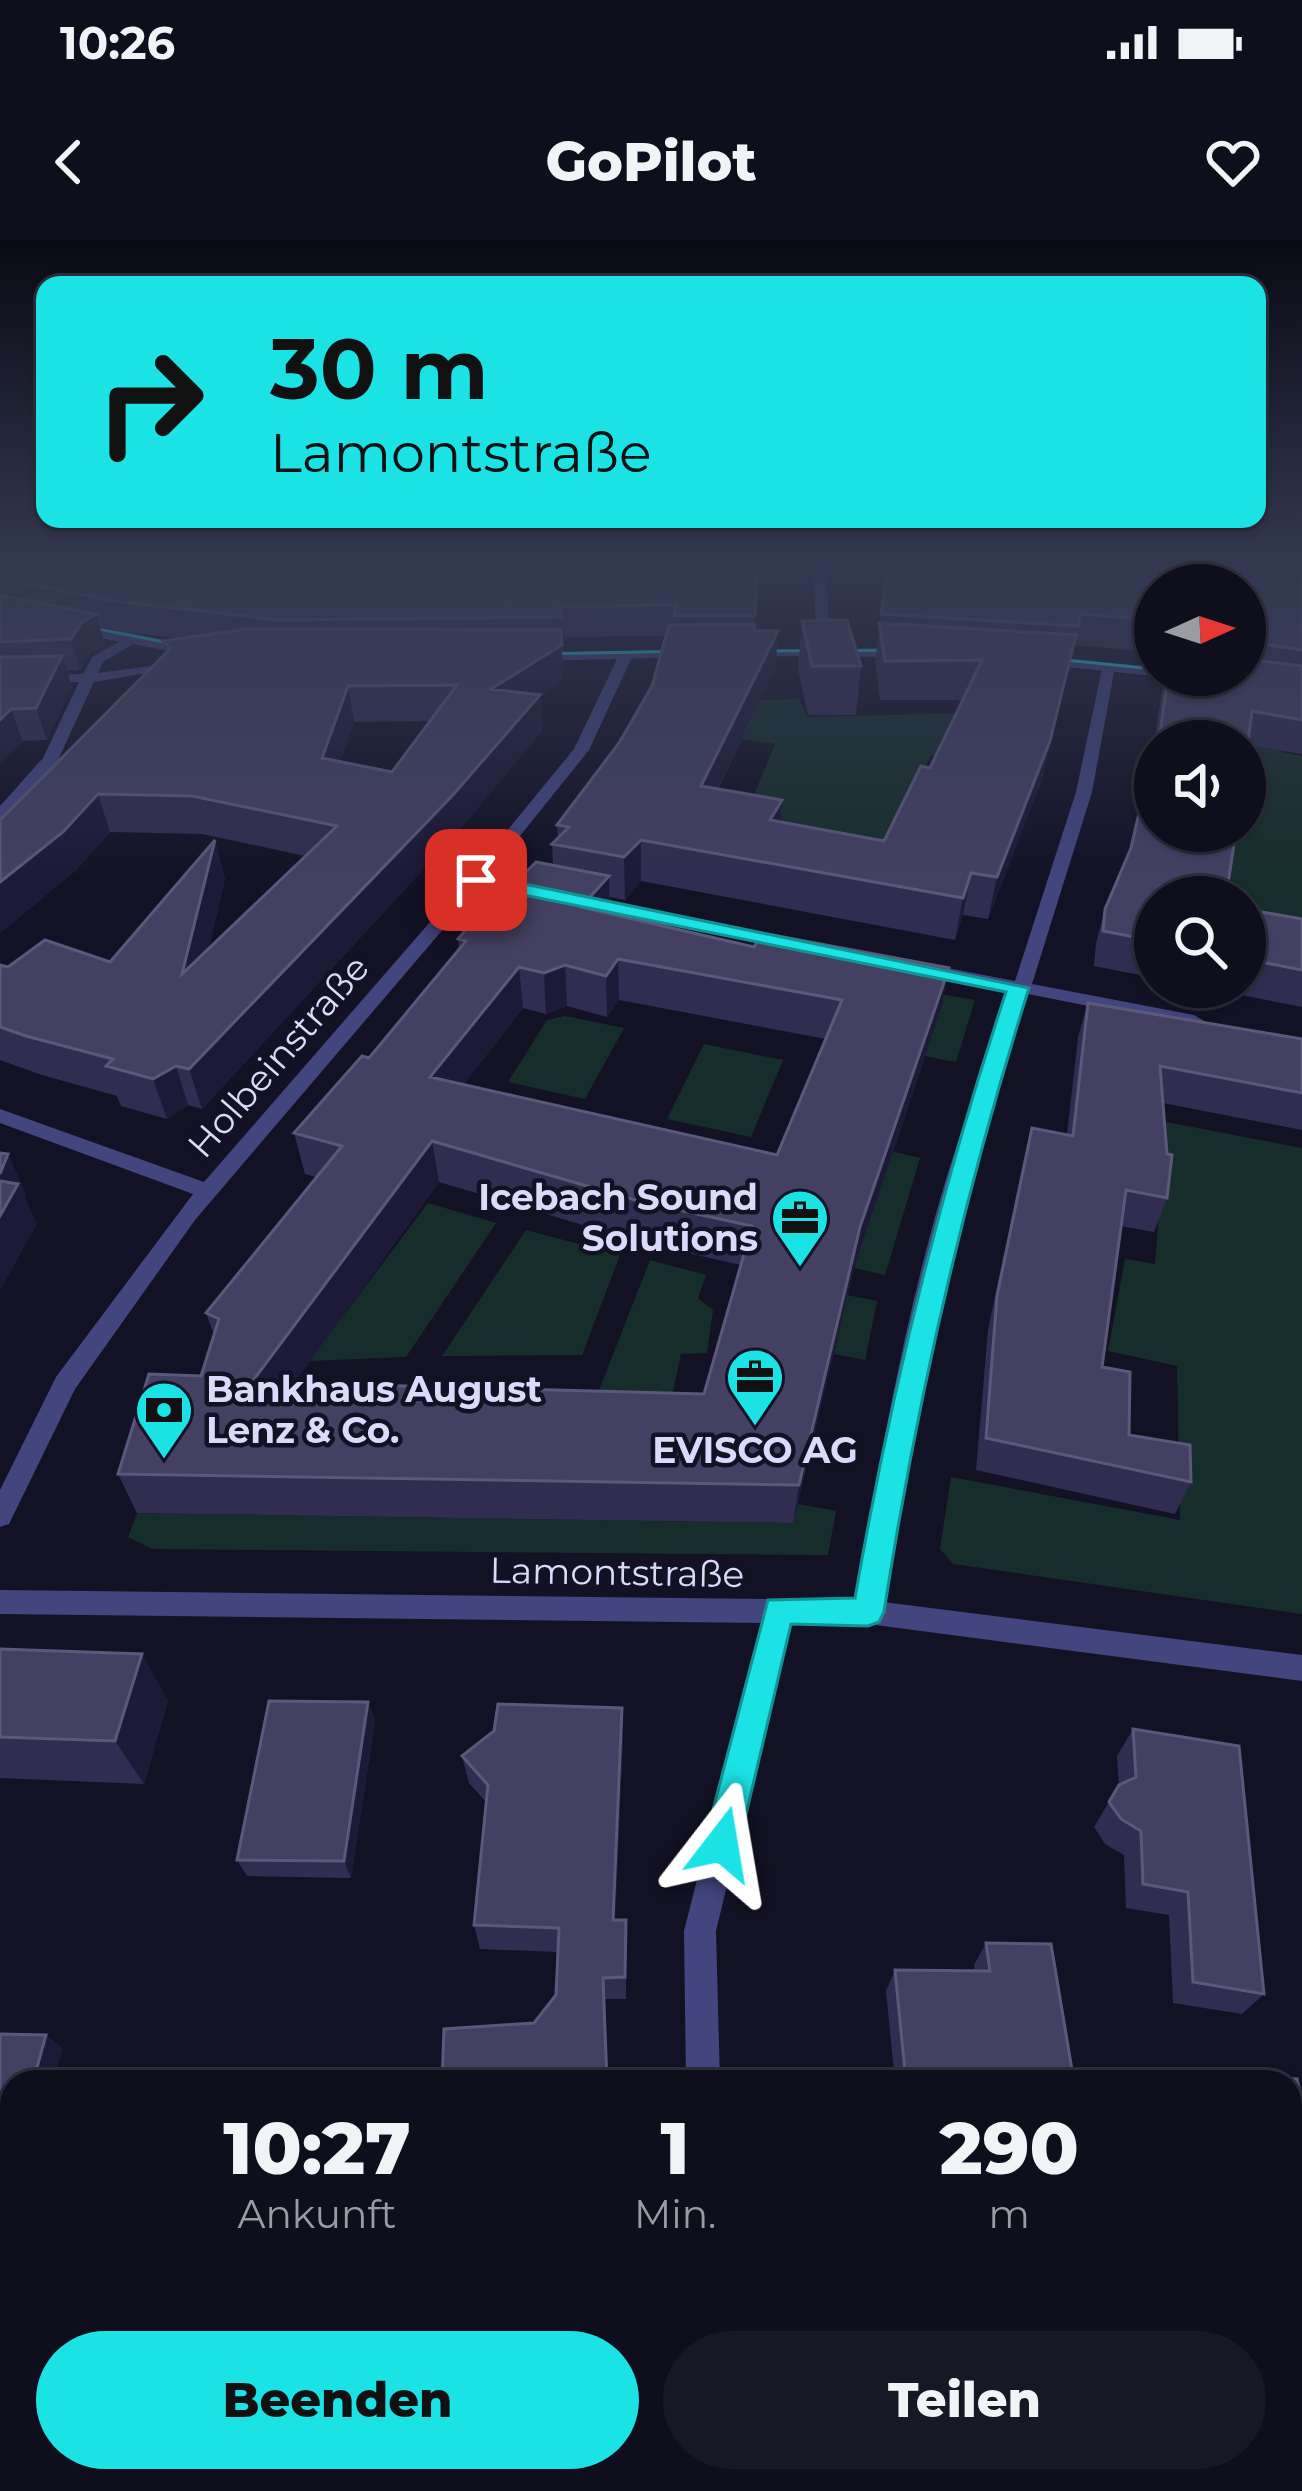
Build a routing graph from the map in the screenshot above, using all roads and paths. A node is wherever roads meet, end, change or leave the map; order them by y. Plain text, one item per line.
1 (94, 669) edge
2 (141, 669) edge
3 (619, 669) edge
4 (1108, 669) edge
5 (90, 678) junction
6 (0, 680) edge
7 (0, 816) edge
8 (476, 880) junction
9 (807, 946) edge
10 (900, 964) edge
11 (1018, 988) junction
12 (1210, 1025) edge
13 (0, 1116) edge
14 (205, 1190) junction
15 (0, 1516) edge
16 (0, 1602) edge
17 (779, 1610) junction
18 (868, 1612) junction
19 (1302, 1668) edge
20 (704, 2070) edge

1 - 5 street
2 - 5 street
3 - 8 street, Holbeinstraße
4 - 11 street
5 - 6 street
5 - 7 street
8 - 9 street
8 - 14 street, Holbeinstraße
10 - 11 street
11 - 12 street
11 - 18 street
13 - 14 street
14 - 15 street, Holbeinstraße
16 - 17 street, Lamontstraße
17 - 18 street, Lamontstraße
17 - 20 street
18 - 19 street, Lamontstraße

